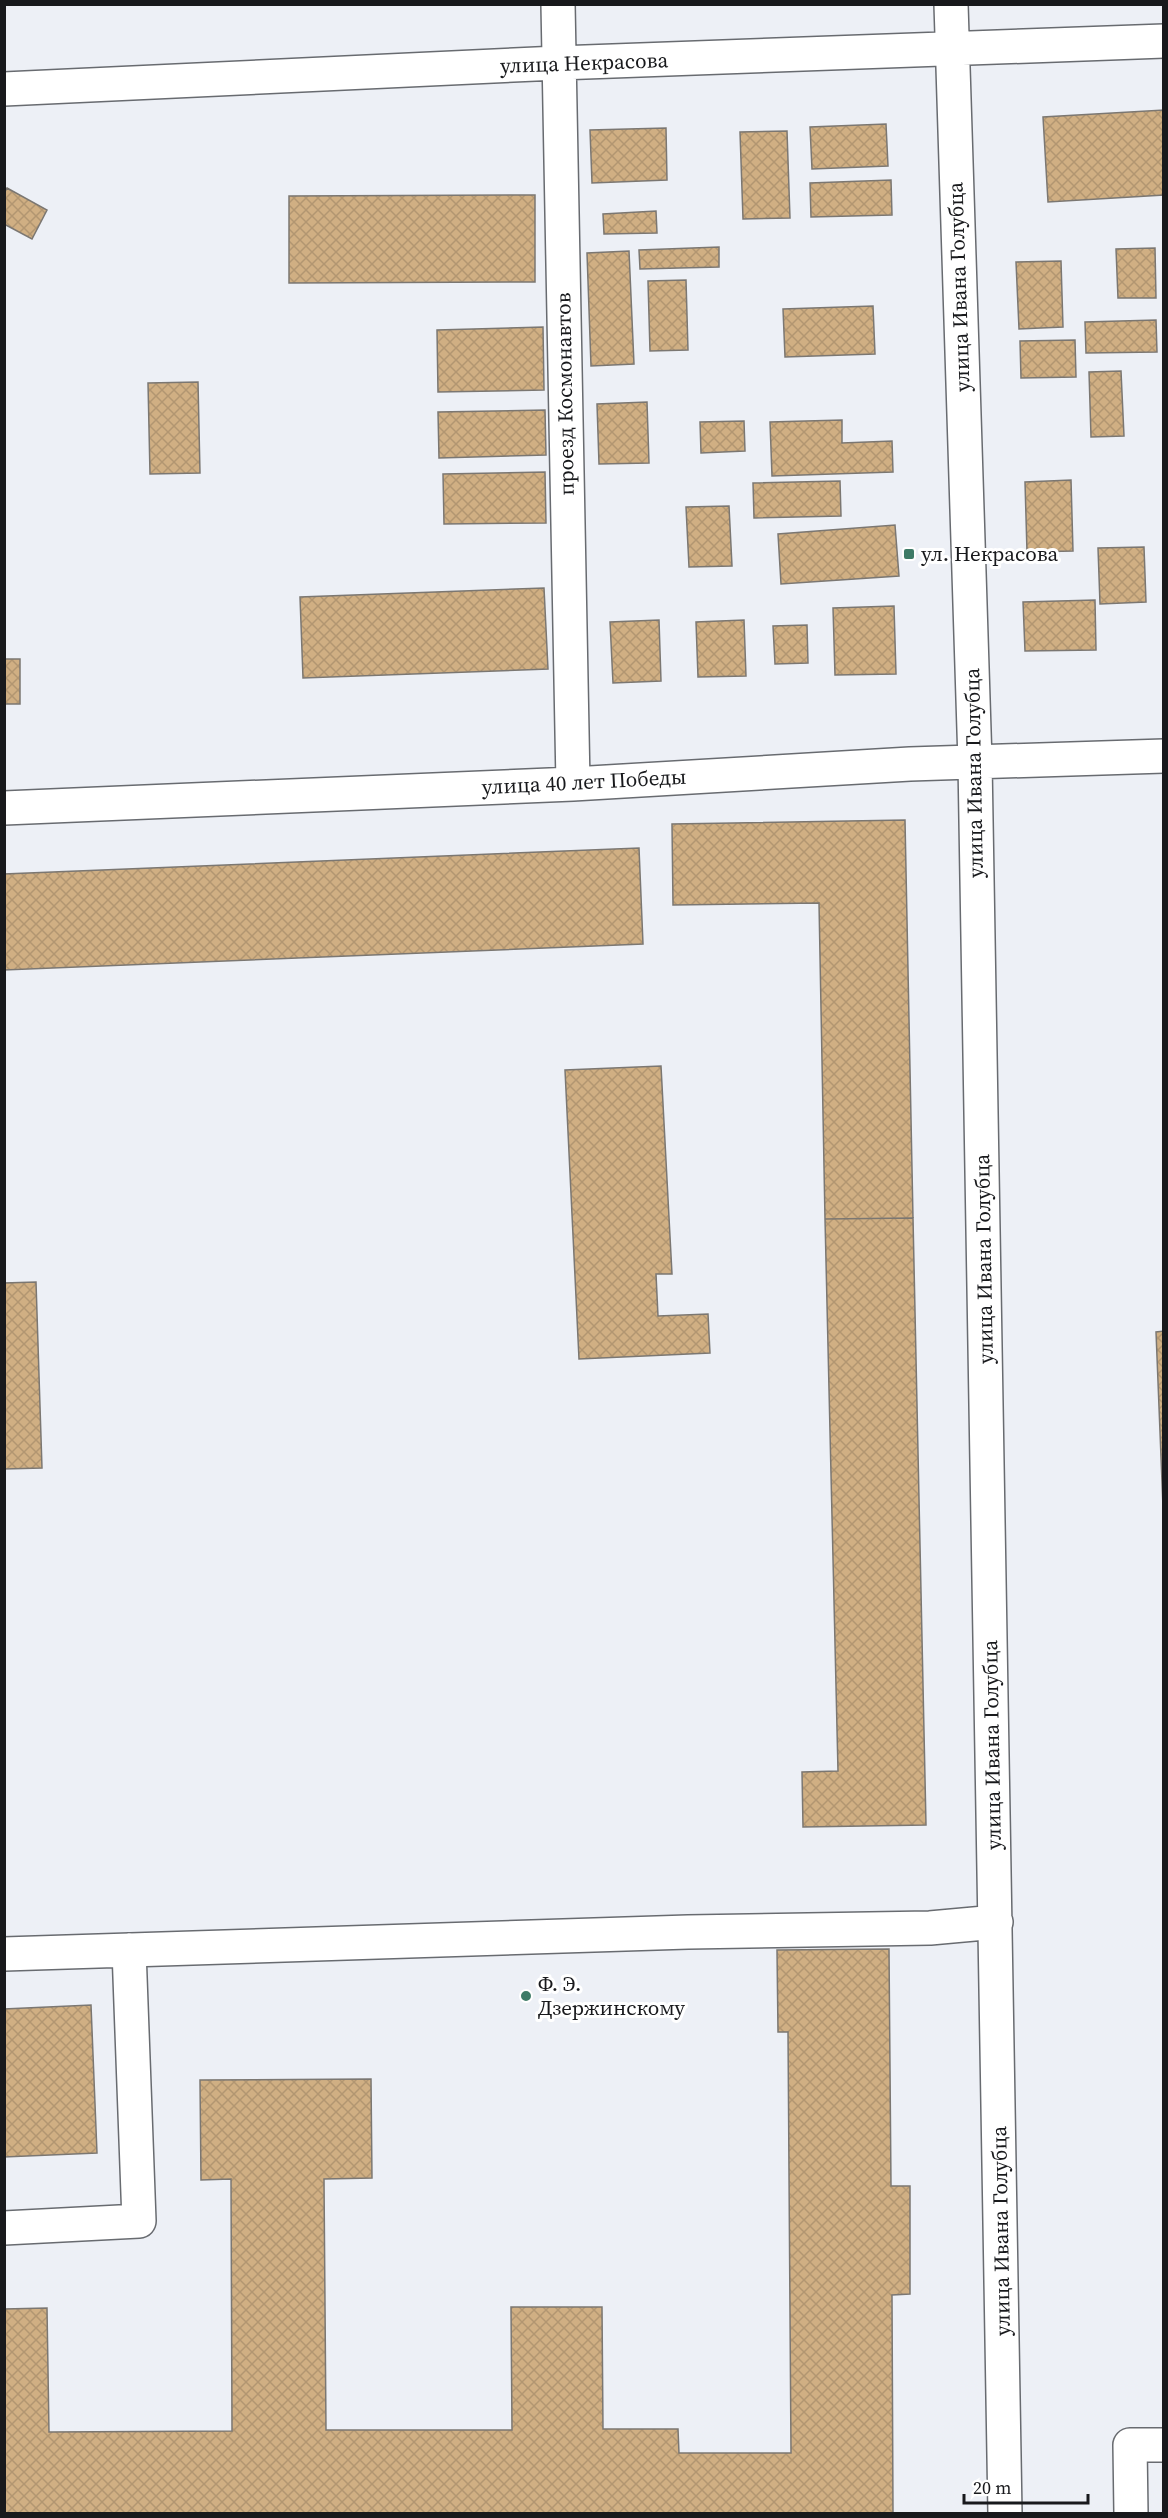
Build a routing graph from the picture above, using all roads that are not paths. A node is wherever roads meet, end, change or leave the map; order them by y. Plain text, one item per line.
1 (558, 4) edge
2 (951, 4) edge
3 (1164, 41) edge
4 (951, 50) junction
5 (558, 63) junction
6 (4, 89) edge
7 (1164, 756) edge
8 (975, 762) junction
9 (573, 784) junction
10 (4, 808) edge
11 (996, 1922) junction
12 (129, 1950) junction
13 (4, 1954) edge
14 (4, 2228) edge
15 (1164, 2445) edge
16 (1005, 2514) edge
17 (1131, 2514) edge

1 - 5 street, проезд Космонавтов
2 - 4 street, улица Ивана Голубца
3 - 4 street, улица Некрасова
4 - 5 street, улица Некрасова
4 - 8 street, улица Ивана Голубца
5 - 6 street, улица Некрасова
5 - 9 street, проезд Космонавтов
7 - 8 street, улица 40 лет Победы
8 - 9 street, улица 40 лет Победы
8 - 11 street, улица Ивана Голубца
9 - 10 street, улица 40 лет Победы
11 - 12 street
11 - 16 street, улица Ивана Голубца
12 - 13 street
12 - 14 street
15 - 17 street

